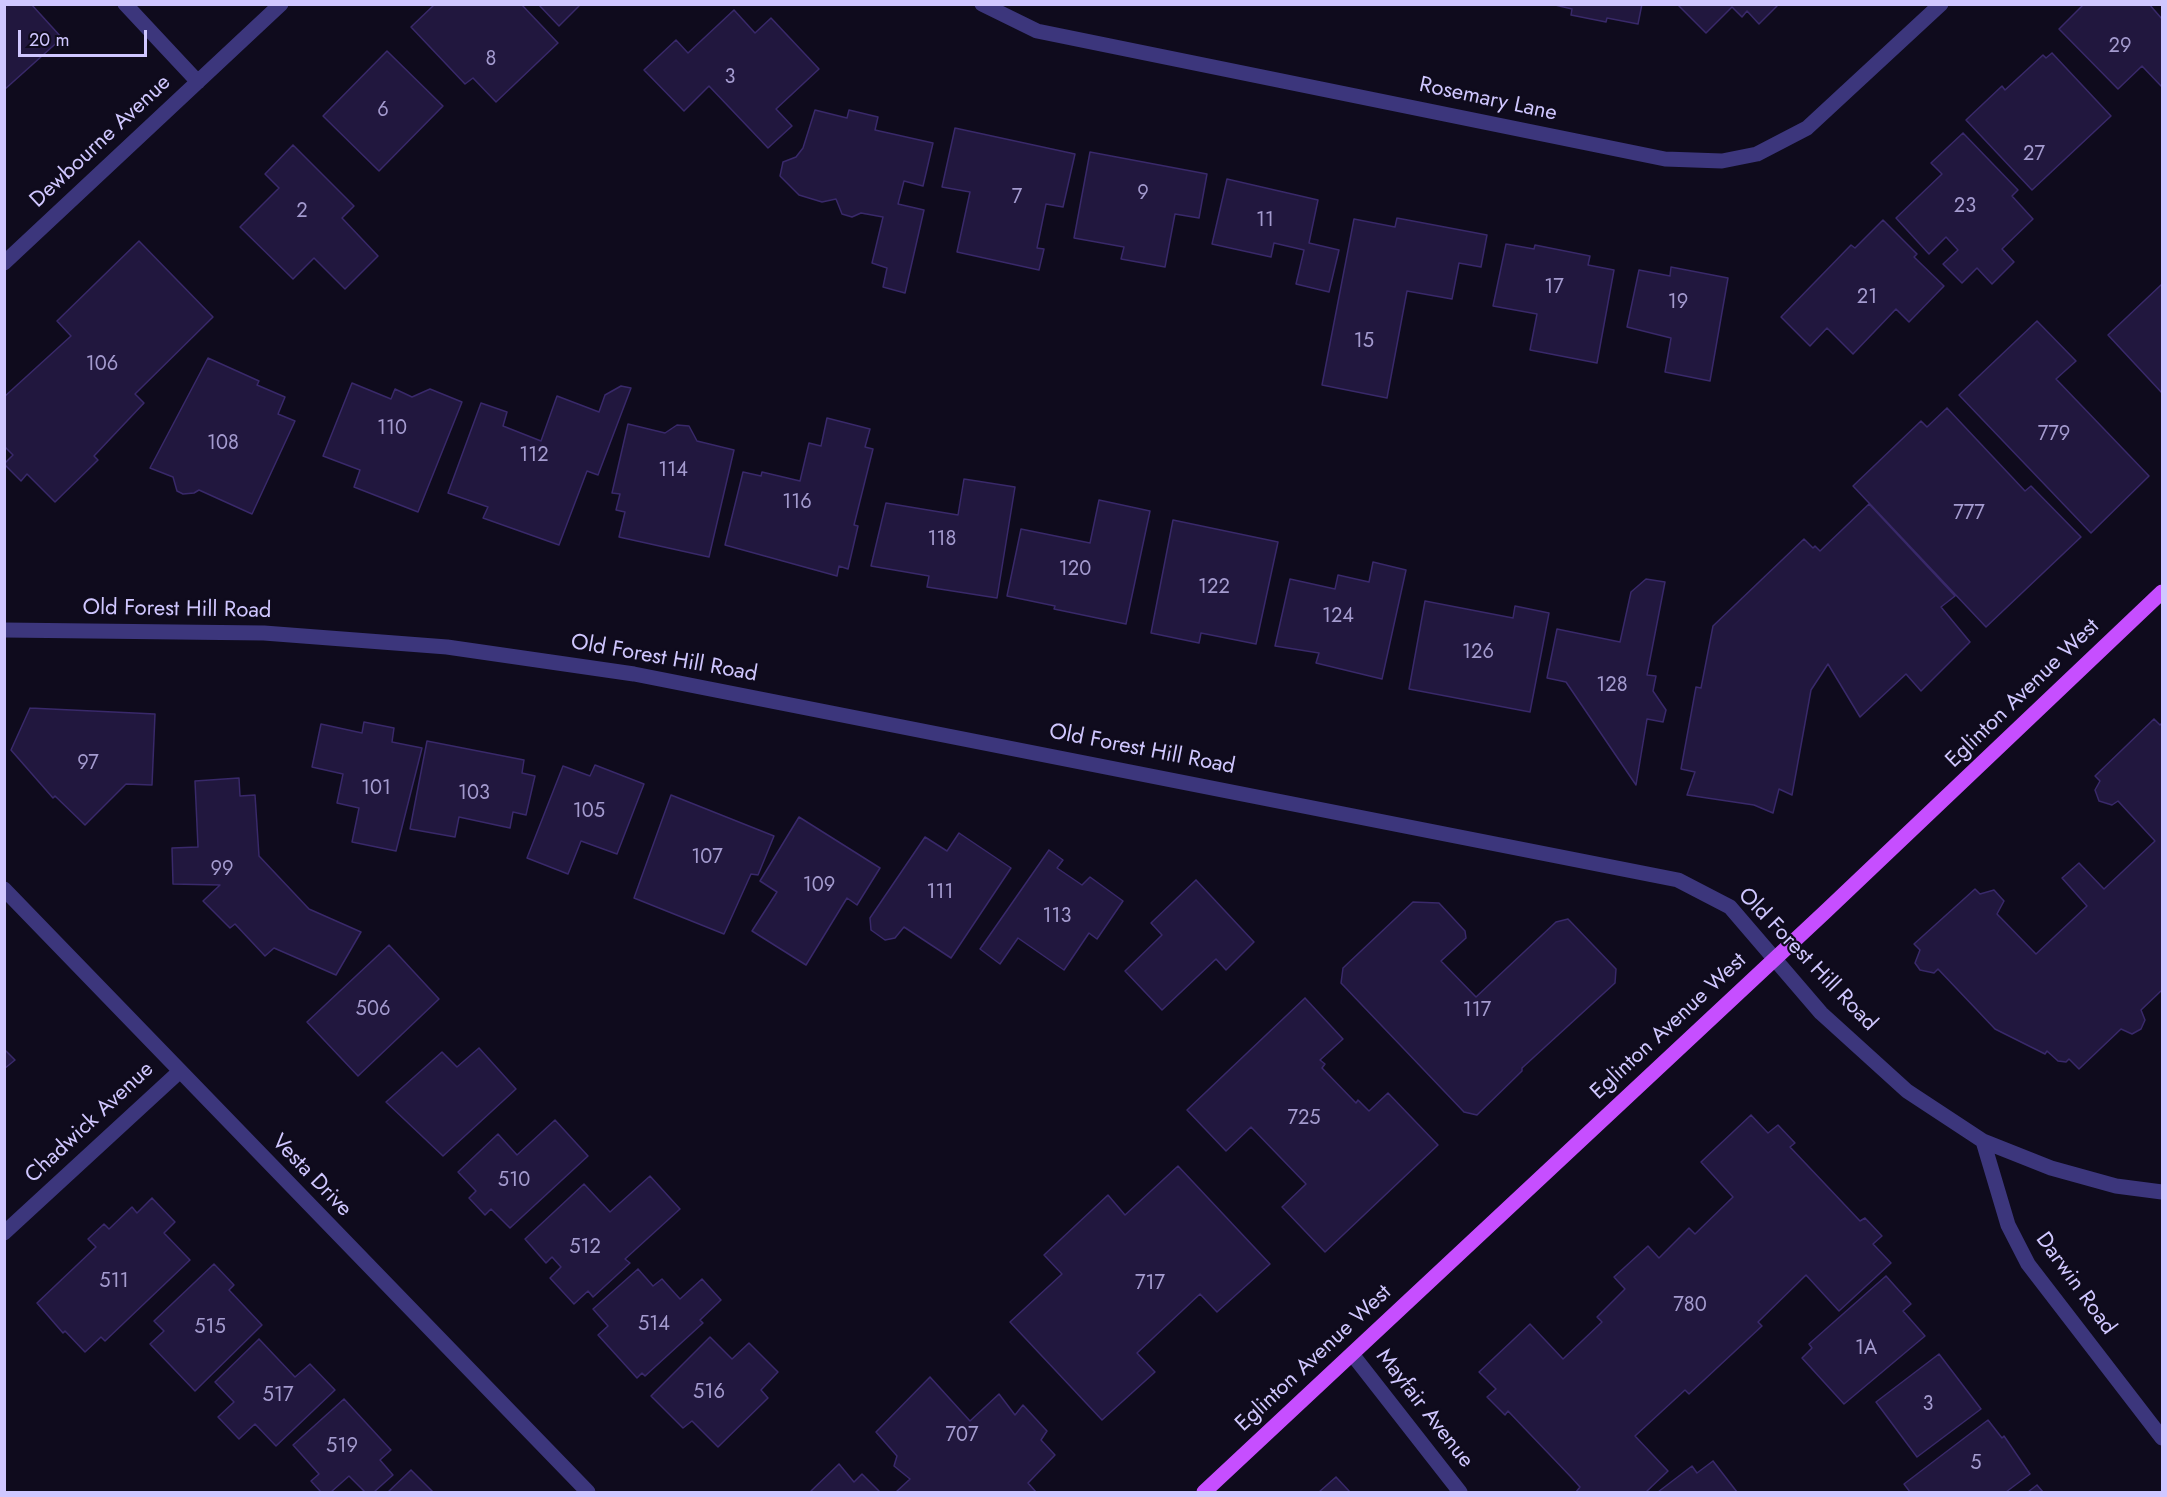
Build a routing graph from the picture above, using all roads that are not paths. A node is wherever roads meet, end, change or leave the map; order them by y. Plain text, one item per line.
1 (125, 4) edge
2 (281, 4) edge
3 (982, 4) edge
4 (1941, 4) edge
5 (198, 82) junction
6 (4, 263) edge
7 (2163, 592) edge
8 (4, 630) edge
9 (4, 889) edge
10 (1775, 959) junction
11 (179, 1072) junction
12 (1983, 1140) junction
13 (2163, 1192) edge
14 (4, 1233) edge
15 (1352, 1354) junction
16 (2163, 1438) edge
17 (588, 1492) edge
18 (1204, 1492) edge
19 (1460, 1492) edge

1 - 5 street
2 - 5 street, Dewbourne Avenue
3 - 4 street, Rosemary Lane
5 - 6 street, Dewbourne Avenue
7 - 10 main road, Eglinton Avenue West
8 - 10 street, Old Forest Hill Road
9 - 11 street, Vesta Drive
10 - 12 street, Old Forest Hill Road
10 - 15 main road, Eglinton Avenue West
11 - 14 street, Chadwick Avenue
11 - 17 street, Vesta Drive
12 - 13 street, Old Forest Hill Road
12 - 16 street, Darwin Road
15 - 18 main road, Eglinton Avenue West
15 - 19 street, Mayfair Avenue

